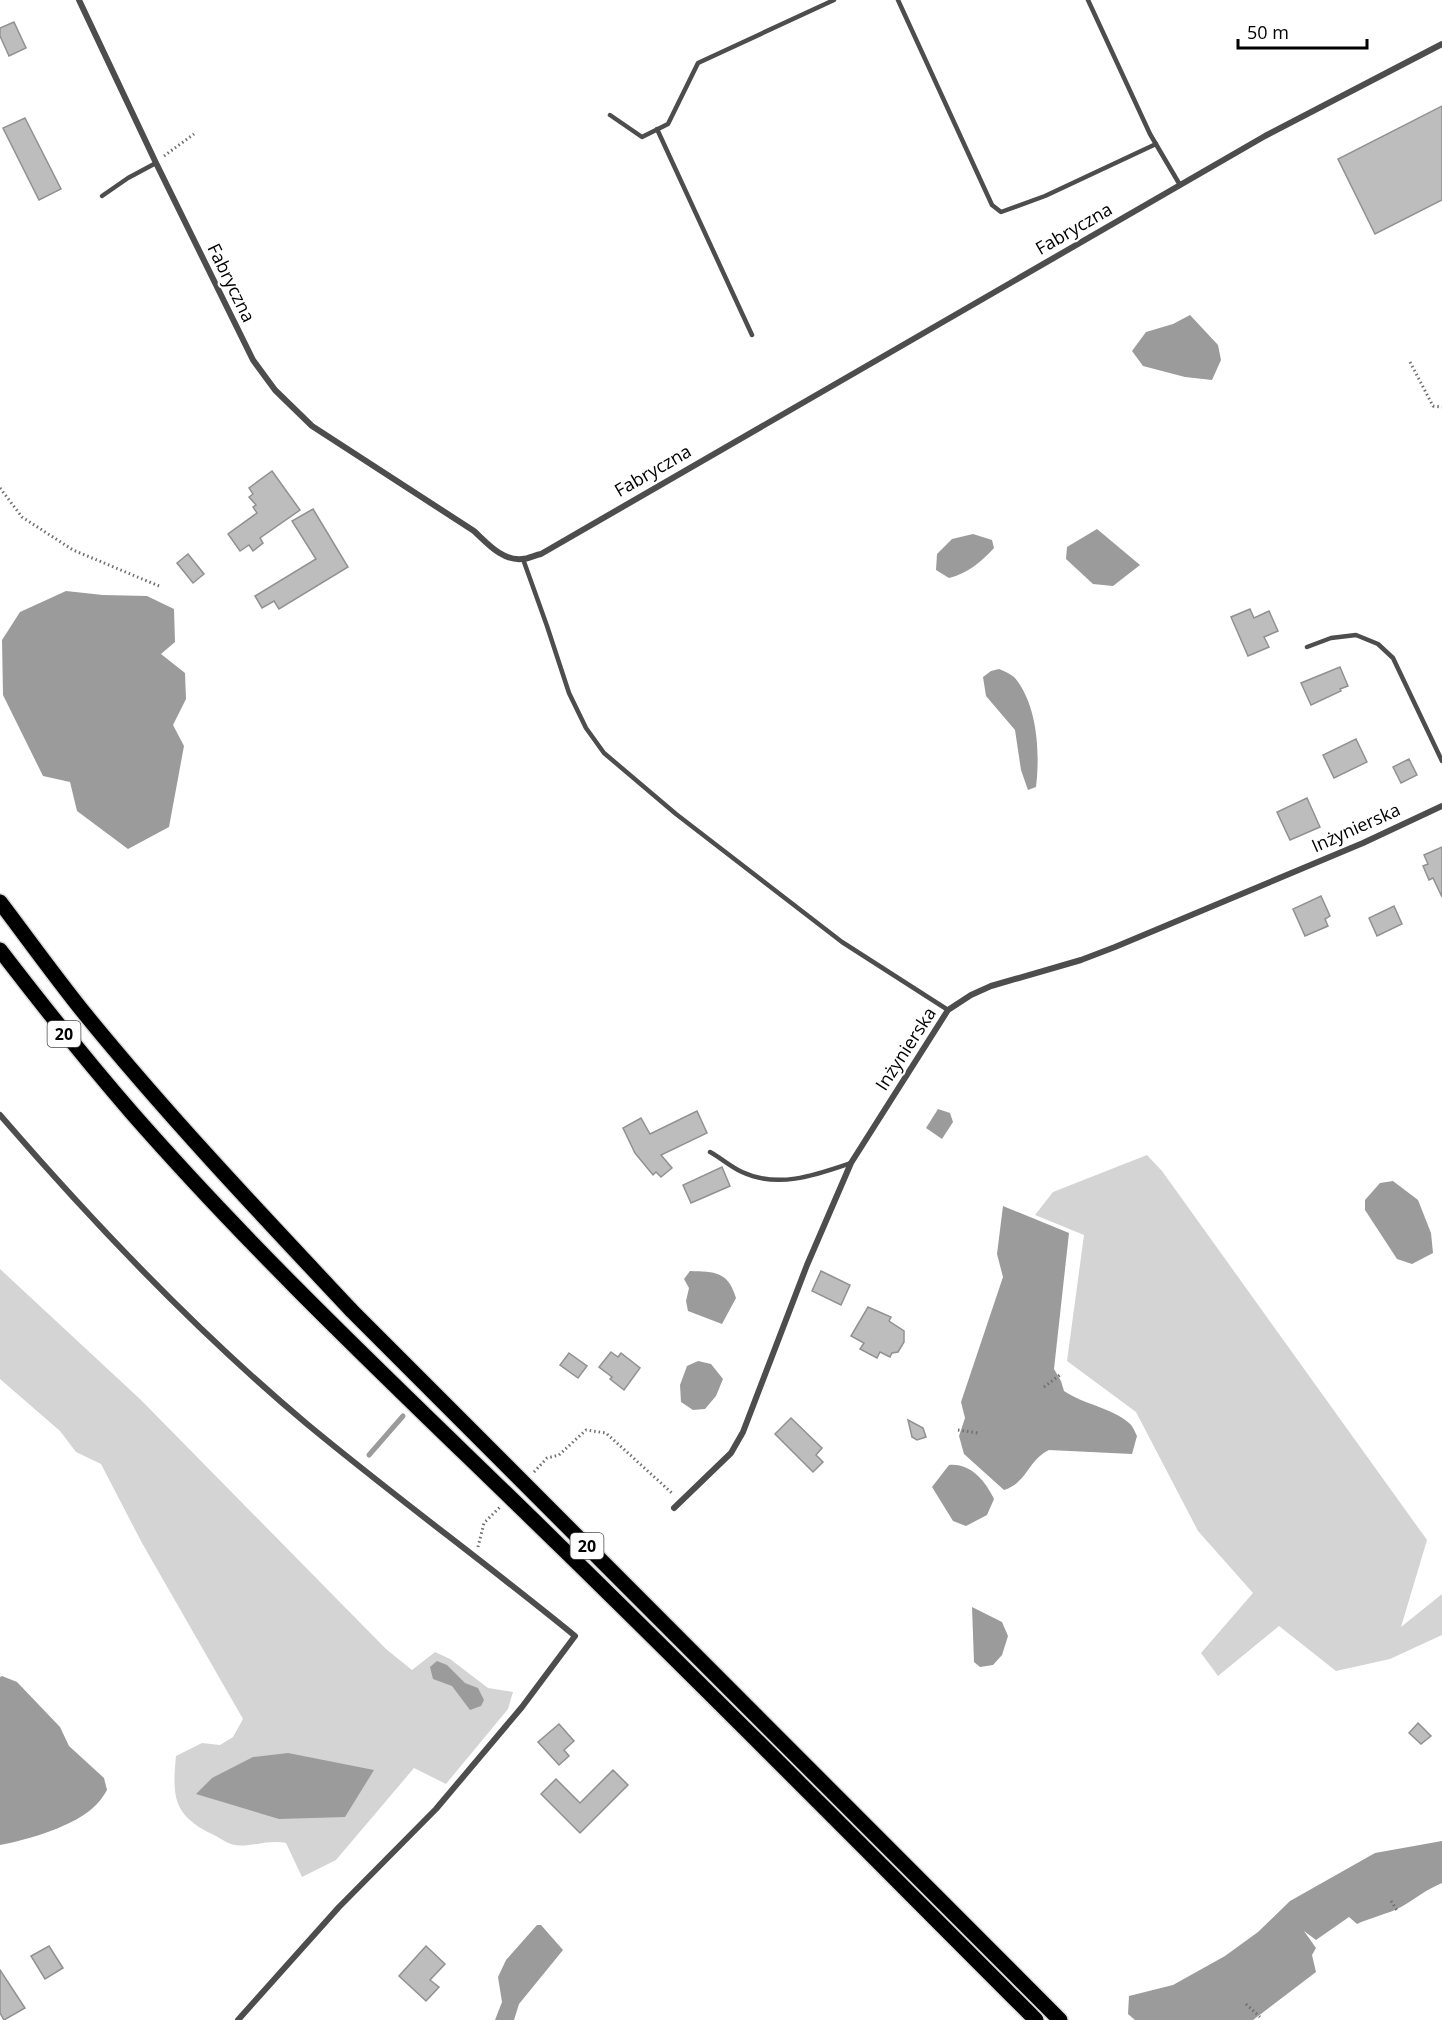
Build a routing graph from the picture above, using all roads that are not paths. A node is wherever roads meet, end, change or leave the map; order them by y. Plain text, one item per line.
1 (79, 0) edge
2 (834, 0) edge
3 (898, 0) edge
4 (1088, 0) edge
5 (1442, 44) edge
6 (610, 115) dead end
7 (657, 129) junction
8 (1156, 144) junction
9 (156, 163) junction
10 (1180, 185) junction
11 (102, 196) dead end
12 (752, 335) dead end
13 (523, 560) junction
14 (1307, 647) dead end
15 (1442, 761) edge
16 (1442, 806) edge
17 (0, 902) edge
18 (0, 950) edge
19 (948, 1010) junction
20 (0, 1115) edge
21 (710, 1152) dead end
22 (851, 1163) junction
23 (674, 1508) dead end
24 (238, 2020) edge
25 (1035, 2020) edge
26 (1060, 2020) edge

1 - 9 street, Fabryczna
2 - 7 lane
3 - 8 lane
4 - 8 lane
5 - 10 street, Fabryczna
6 - 7 lane
7 - 12 lane
8 - 10 lane
9 - 11 lane
9 - 13 street, Fabryczna
10 - 13 street, Fabryczna
13 - 19 lane
14 - 15 lane
16 - 19 street, Inżynierska
17 - 26 main road, 20
18 - 25 main road, 20
19 - 22 street, Inżynierska
20 - 24 street
21 - 22 lane
22 - 23 street, Inżynierska

